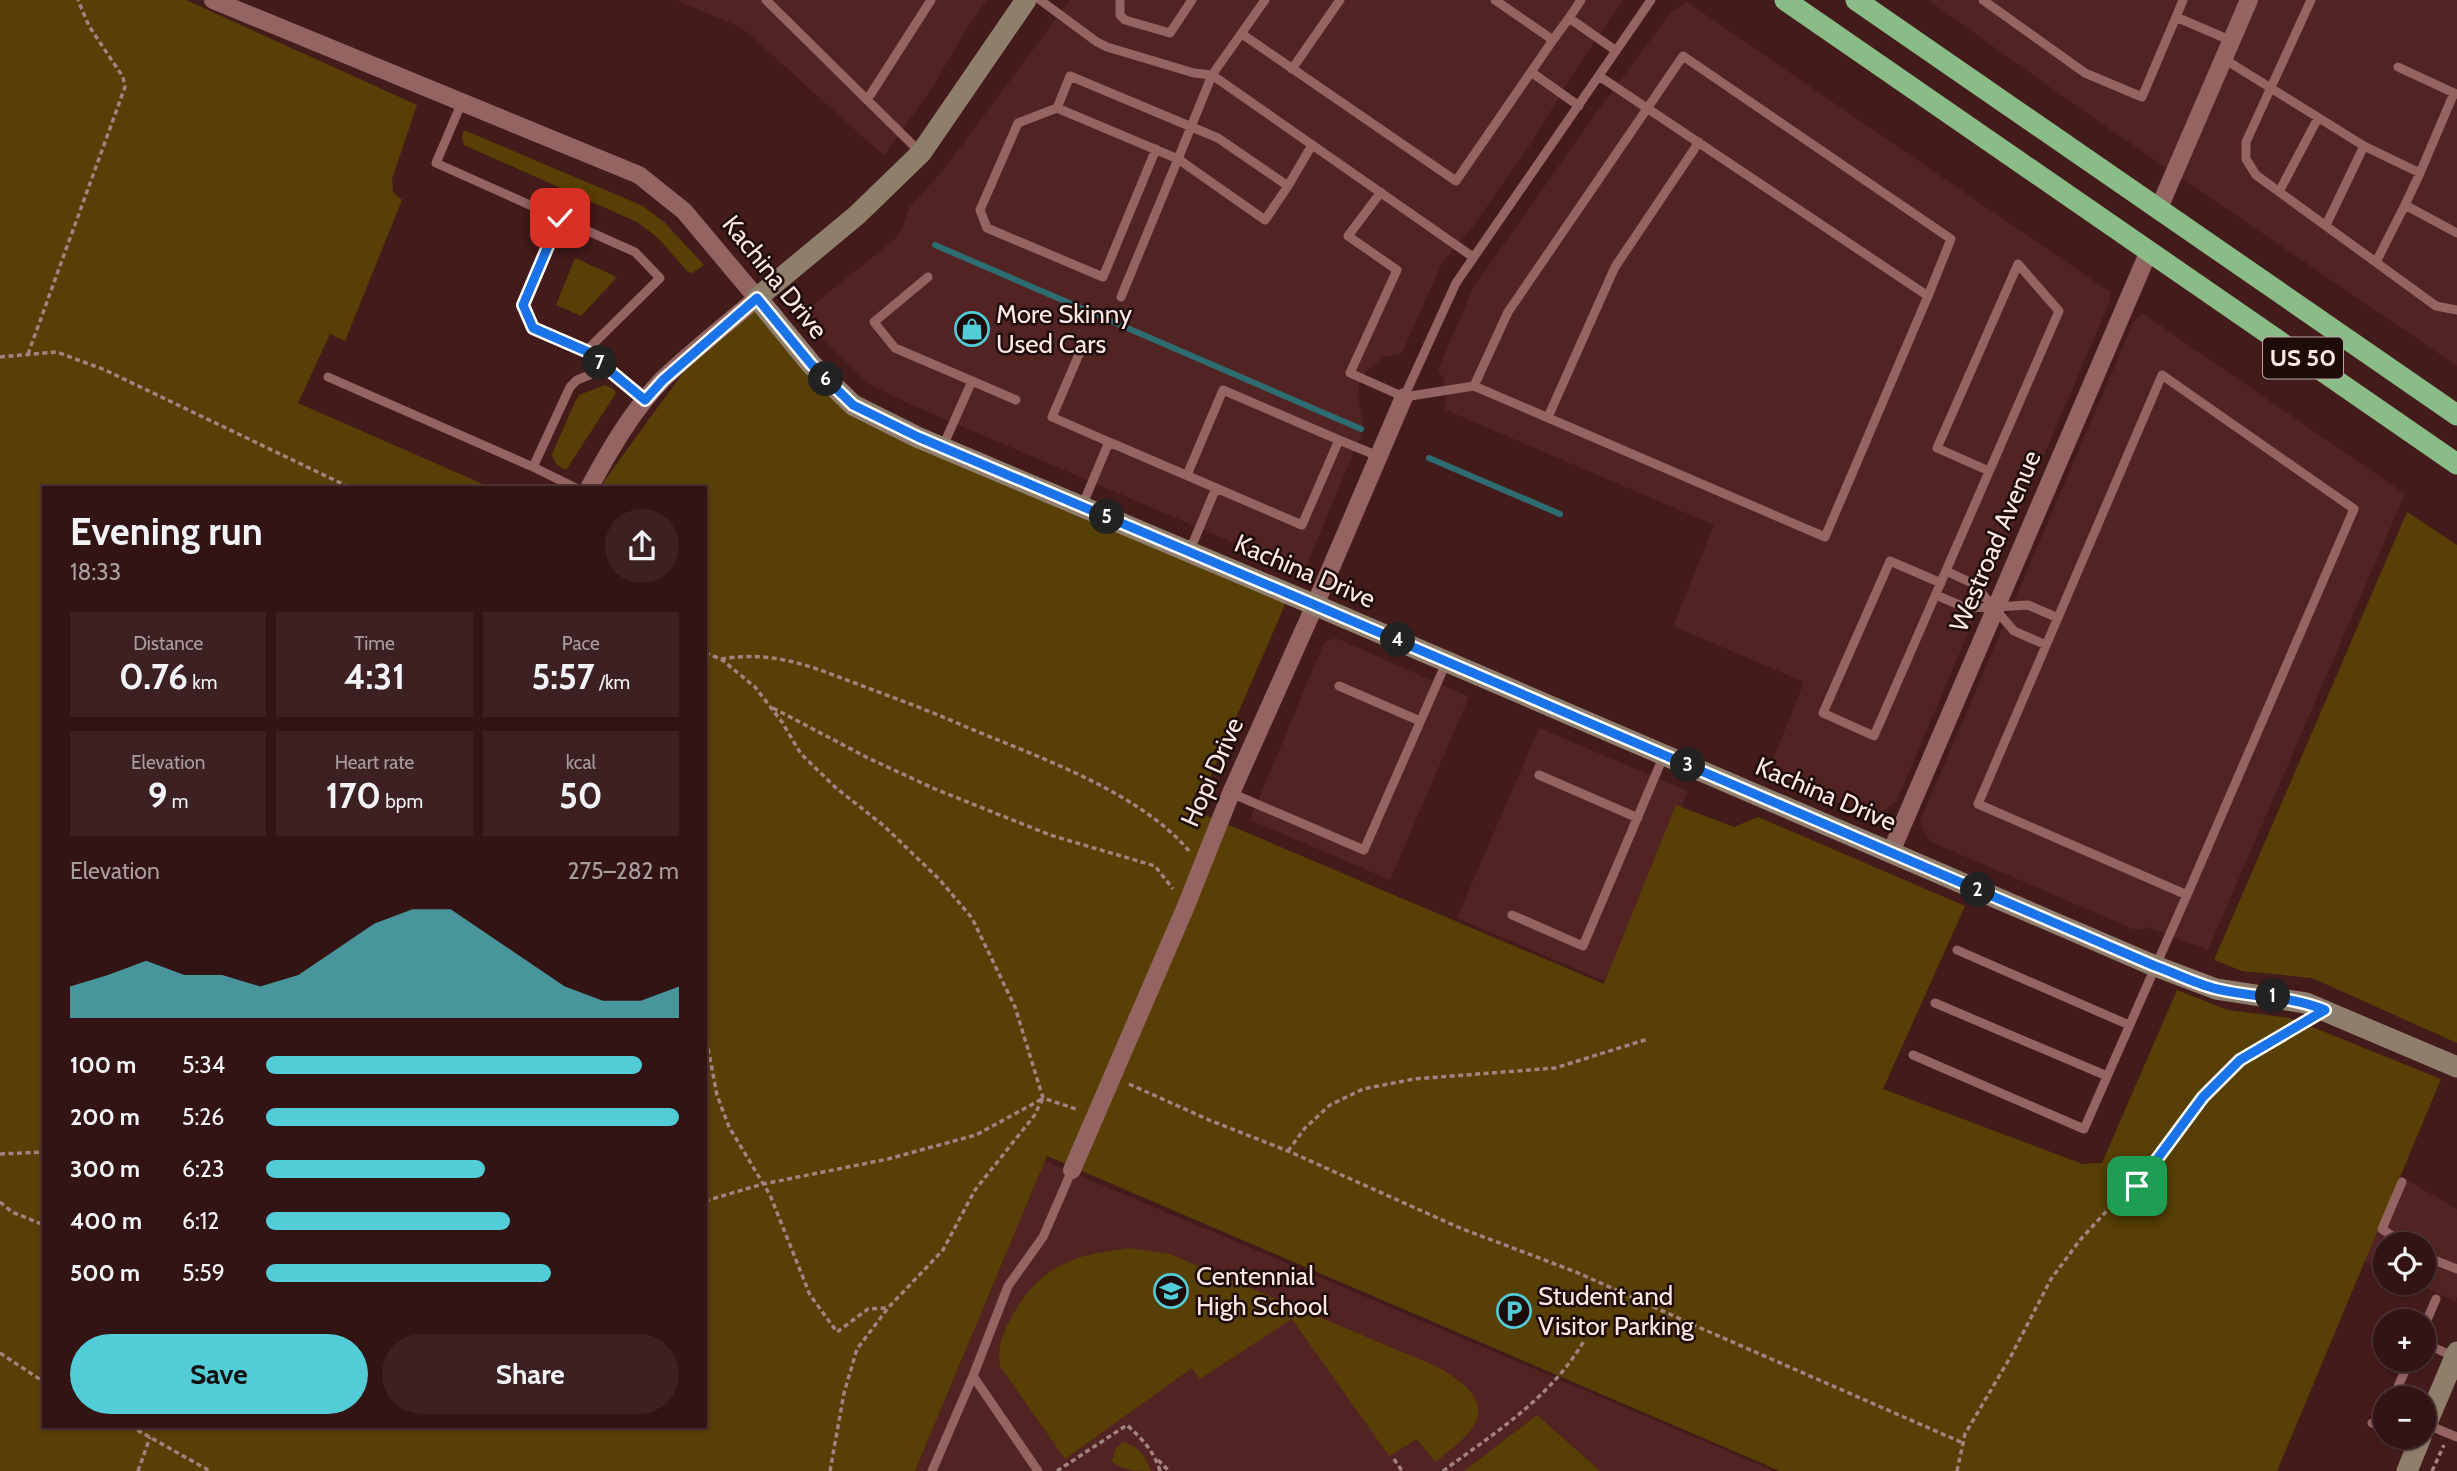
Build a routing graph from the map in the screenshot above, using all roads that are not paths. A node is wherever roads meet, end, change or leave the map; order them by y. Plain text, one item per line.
1 (213, 0) edge
2 (766, 0) edge
3 (1026, 0) edge
4 (1040, 0) edge
5 (1120, 0) edge
6 (1192, 0) edge
7 (1265, 0) edge
8 (1340, 0) edge
9 (1495, 0) edge
10 (1581, 0) edge
11 (1651, 0) edge
12 (1785, 0) edge
13 (1856, 0) edge
14 (1983, 0) edge
15 (2183, 0) edge
16 (2249, 0) edge
17 (2311, 0) edge
18 (929, 1) edge
19 (2176, 17) junction
20 (1569, 18) junction
21 (1242, 34) junction
22 (1553, 40) junction
23 (2232, 41) junction
24 (1615, 50) junction
25 (2224, 59) junction
26 (2398, 67) dead end
27 (1292, 69) junction
28 (1531, 72) junction
29 (1212, 75) junction
30 (1599, 76) junction
31 (2270, 89) junction
32 (2455, 94) edge
33 (867, 100) junction
34 (462, 102) junction
35 (1579, 106) junction
36 (1057, 108) junction
37 (1648, 108) junction
38 (2318, 118) junction
39 (1192, 126) junction
40 (1699, 142) junction
41 (1312, 145) junction
42 (2364, 146) junction
43 (1156, 149) junction
44 (921, 153) junction
45 (1178, 159) junction
46 (2420, 173) junction
47 (1288, 186) junction
48 (1381, 192) junction
49 (2279, 192) junction
50 (2405, 205) junction
51 (2159, 208) junction
52 (560, 218) junction
53 (2326, 225) junction
54 (2457, 233) edge
55 (2149, 251) junction
56 (1473, 257) junction
57 (2376, 262) junction
58 (928, 277) dead end
59 (1928, 296) junction
60 (1121, 297) dead end
61 (757, 298) junction
62 (2457, 310) edge
63 (1083, 345) dead end
64 (586, 351) junction
65 (607, 368) junction
66 (328, 377) dead end
67 (972, 381) junction
68 (1474, 386) junction
69 (1404, 397) junction
70 (645, 400) junction
71 (1016, 400) dead end
72 (2457, 415) edge
73 (1548, 417) junction
74 (1339, 440) junction
75 (1109, 442) junction
76 (943, 448) junction
77 (1378, 457) junction
78 (2457, 464) edge
79 (533, 467) junction
80 (1989, 471) junction
81 (1187, 475) junction
82 (572, 486) edge
83 (590, 486) edge
84 (1216, 488) junction
85 (1082, 506) junction
86 (1189, 552) junction
87 (1946, 571) junction
88 (1941, 583) junction
89 (1936, 595) junction
90 (1315, 605) junction
91 (1994, 608) junction
92 (2057, 618) junction
93 (2046, 645) junction
94 (1447, 661) junction
95 (1339, 686) dead end
96 (1420, 720) junction
97 (1664, 755) junction
98 (1539, 775) dead end
99 (1231, 793) junction
100 (1638, 818) junction
101 (1891, 852) junction
102 (2187, 895) junction
103 (1512, 915) dead end
104 (1957, 950) dead end
105 (2155, 966) junction
106 (1935, 1003) dead end
107 (2129, 1025) junction
108 (1913, 1055) dead end
109 (2457, 1067) edge
110 (2107, 1076) junction
111 (1072, 1170) joint
112 (2402, 1182) dead end
113 (2386, 1232) edge
114 (2436, 1261) edge
115 (2457, 1269) edge
116 (2436, 1299) dead end
117 (2432, 1309) edge
118 (2436, 1347) edge
119 (2456, 1354) edge
120 (973, 1376) junction
121 (2436, 1397) edge
122 (2414, 1449) edge
123 (932, 1471) edge
124 (1038, 1471) edge
125 (2407, 1471) edge

1 - 34 street, Kachina Drive
2 - 33 lane
3 - 44 street
4 - 29 lane
5 - 6 lane
7 - 21 lane
8 - 27 lane
9 - 22 lane
10 - 20 lane
11 - 24 lane
12 - 55 highway, US 50
13 - 51 highway, US 50
14 - 19 lane
15 - 19 lane
16 - 23 street
17 - 31 lane
18 - 33 lane
19 - 23 lane
20 - 22 lane
20 - 24 lane
21 - 27 lane
21 - 29 lane
22 - 28 lane
23 - 25 street
24 - 30 lane
25 - 31 lane
25 - 51 street
26 - 32 lane
27 - 28 lane
28 - 35 lane
29 - 39 lane
29 - 41 lane
30 - 35 lane
30 - 37 lane
31 - 38 lane
31 - 49 lane
32 - 46 lane
33 - 44 lane
34 - 52 lane
34 - 61 street, Kachina Drive
35 - 56 lane
36 - 39 lane
36 - 43 lane
36 - 43 lane
37 - 40 lane
37 - 59 lane
37 - 68 lane
38 - 42 lane
38 - 49 lane
39 - 45 lane
39 - 47 lane
40 - 59 lane
40 - 73 lane
41 - 47 lane
41 - 48 lane
42 - 46 lane
42 - 53 lane
43 - 45 lane
44 - 61 street
45 - 47 lane
45 - 60 lane
46 - 50 lane
48 - 56 lane
48 - 69 lane
49 - 53 lane
50 - 54 lane
50 - 57 lane
51 - 72 highway, US 50
52 - 64 lane
52 - 64 lane
53 - 57 lane
55 - 78 highway, US 50
55 - 91 street, Westroad Avenue
56 - 69 lane
57 - 62 lane
58 - 67 lane
59 - 73 lane
61 - 70 street
61 - 76 street, Kachina Drive
63 - 75 lane
64 - 65 lane
65 - 70 lane
65 - 79 lane
66 - 79 lane
67 - 71 lane
67 - 76 lane
68 - 69 lane
68 - 73 lane
69 - 77 street, Hopi Drive
70 - 83 street
74 - 77 lane
74 - 81 lane
74 - 84 lane
75 - 81 lane
75 - 85 lane
76 - 85 street, Kachina Drive
77 - 90 street, Hopi Drive
79 - 82 lane
80 - 80 lane
80 - 87 lane
81 - 84 lane
84 - 86 lane
85 - 86 street, Kachina Drive
86 - 90 street, Kachina Drive
87 - 88 lane
87 - 91 lane
88 - 89 lane
88 - 89 lane
89 - 91 lane
90 - 94 street, Kachina Drive
90 - 99 street, Hopi Drive
91 - 92 lane
91 - 93 lane
91 - 101 street, Westroad Avenue
92 - 93 lane
92 - 102 lane
93 - 102 lane
94 - 96 lane
94 - 97 street, Kachina Drive
95 - 96 lane
96 - 99 lane
97 - 100 lane
97 - 101 street, Kachina Drive
98 - 100 lane
99 - 111 street, Hopi Drive
100 - 103 lane
101 - 105 street, Kachina Drive
102 - 105 lane
104 - 107 lane
105 - 107 lane
105 - 109 street, Kachina Drive
106 - 110 lane
107 - 110 lane
108 - 110 lane
111 - 120 lane
112 - 113 lane
114 - 115 lane
116 - 117 lane
118 - 119 lane
119 - 121 street
120 - 123 lane
120 - 124 lane
122 - 125 street

